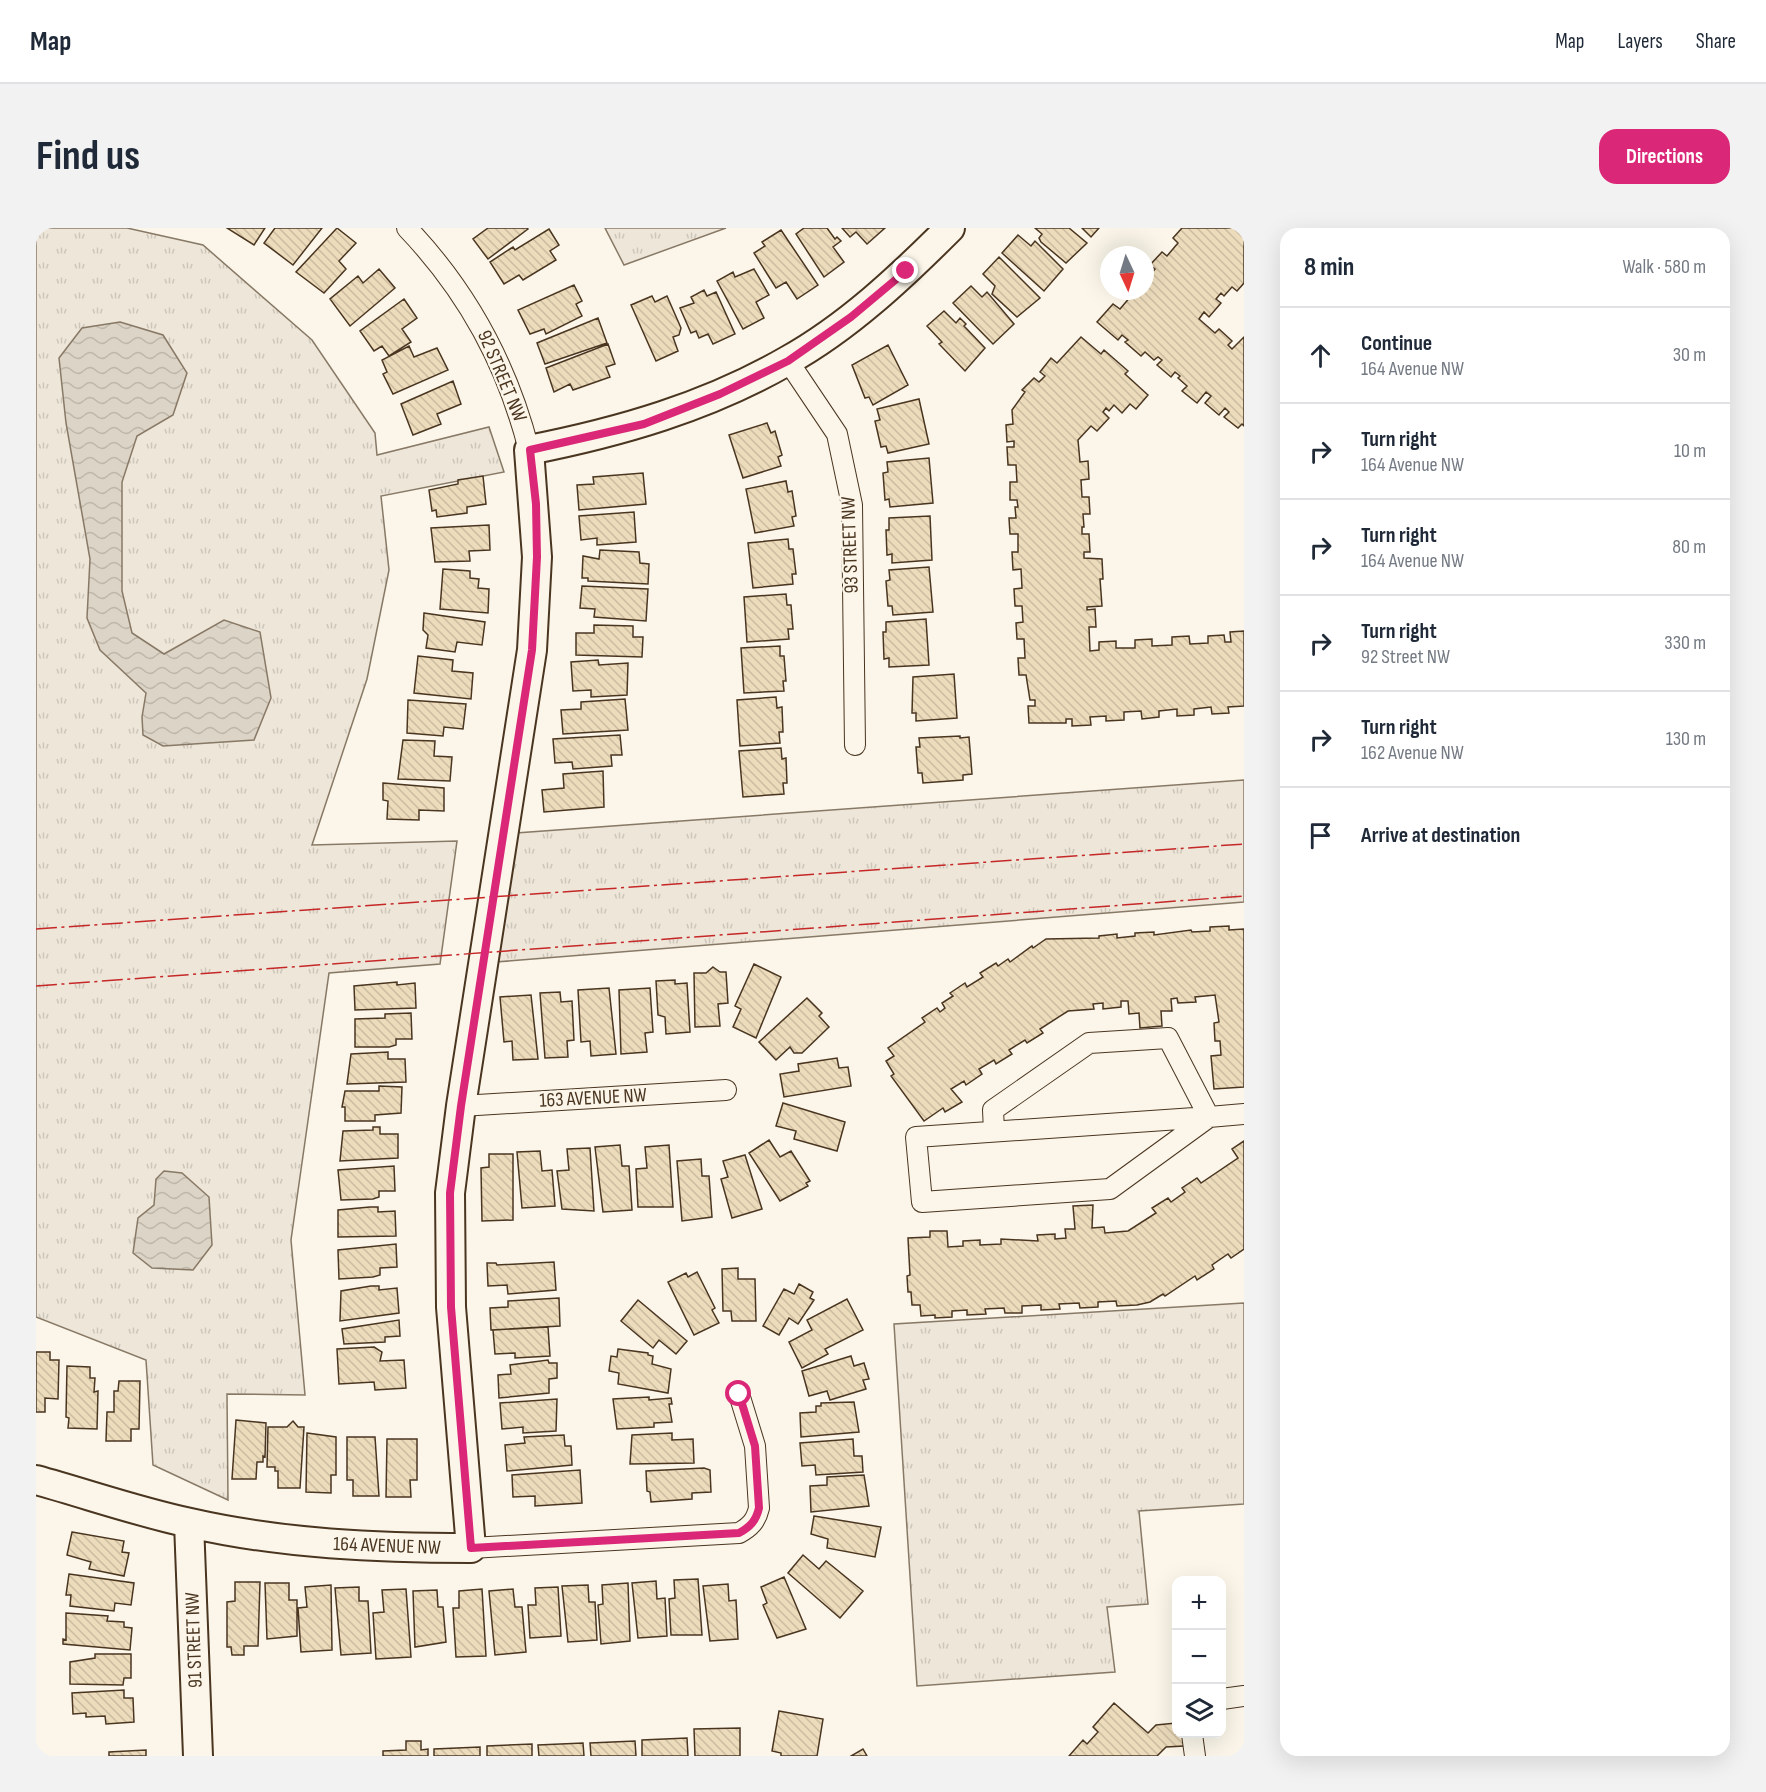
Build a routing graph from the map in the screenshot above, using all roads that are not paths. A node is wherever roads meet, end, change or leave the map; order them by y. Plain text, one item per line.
1 (407, 228) edge
2 (950, 228) edge
3 (788, 361) junction
4 (530, 450) junction
5 (855, 745) dead end
6 (726, 1090) dead end
7 (461, 1106) junction
8 (1244, 1114) edge
9 (1209, 1117) junction
10 (994, 1131) junction
11 (739, 1394) dead end
12 (36, 1480) edge
13 (189, 1523) junction
14 (471, 1548) junction
15 (1244, 1696) edge
16 (1226, 1698) edge
17 (1193, 1738) edge
18 (198, 1756) edge
19 (1195, 1756) edge

1 - 4 street, 92 STREET NW
2 - 3 street
3 - 4 street
3 - 5 street, 93 STREET NW
4 - 7 street, 92 STREET NW
6 - 7 street, 163 AVENUE NW
7 - 14 street, 92 STREET NW
8 - 9 street
9 - 10 street
9 - 10 street
9 - 10 street
11 - 14 street, 164 AVENUE NW
12 - 13 street, 164 AVENUE NW
13 - 14 street, 164 AVENUE NW
13 - 18 street, 91 STREET NW
15 - 16 street
17 - 19 street

